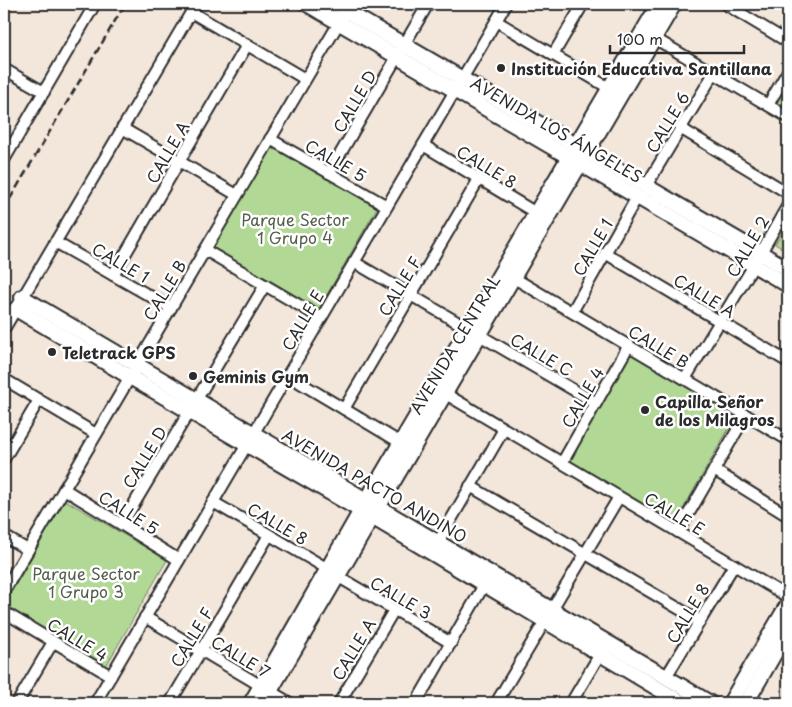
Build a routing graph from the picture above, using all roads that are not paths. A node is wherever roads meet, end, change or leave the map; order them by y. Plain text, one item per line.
1 (95, 4) edge
2 (307, 4) edge
3 (428, 4) edge
4 (506, 4) edge
5 (582, 4) edge
6 (659, 4) edge
7 (674, 4) edge
8 (725, 4) edge
9 (193, 8) edge
10 (342, 10) edge
11 (496, 21) junction
12 (654, 38) junction
13 (788, 42) edge
14 (247, 45) junction
15 (401, 50) junction
16 (553, 55) junction
17 (4, 69) edge
18 (788, 70) edge
19 (714, 73) junction
20 (306, 79) junction
21 (458, 84) junction
22 (609, 88) junction
23 (44, 92) junction
24 (768, 105) junction
25 (788, 117) edge
26 (122, 128) junction
27 (680, 128) junction
28 (270, 139) junction
29 (423, 145) junction
30 (578, 155) junction
31 (4, 160) edge
32 (179, 161) junction
33 (329, 173) junction
34 (480, 179) junction
35 (641, 192) junction
36 (788, 192) edge
37 (237, 195) junction
38 (788, 205) edge
39 (387, 206) junction
40 (536, 213) junction
41 (55, 242) junction
42 (205, 250) junction
43 (605, 254) junction
44 (757, 259) junction
45 (354, 262) junction
46 (788, 270) edge
47 (113, 275) junction
48 (514, 278) junction
49 (265, 285) junction
50 (788, 286) edge
51 (411, 295) junction
52 (19, 303) junction
53 (171, 308) junction
54 (572, 312) junction
55 (321, 318) junction
56 (720, 321) junction
57 (4, 329) edge
58 (474, 332) junction
59 (629, 346) junction
60 (788, 362) edge
61 (137, 365) junction
62 (288, 375) junction
63 (130, 377) junction
64 (4, 379) edge
65 (685, 379) junction
66 (444, 393) junction
67 (39, 400) junction
68 (596, 402) junction
69 (192, 405) junction
70 (344, 409) junction
71 (746, 414) junction
72 (504, 429) junction
73 (96, 434) junction
74 (250, 439) junction
75 (788, 440) edge
76 (402, 443) junction
77 (4, 459) edge
78 (562, 463) junction
79 (714, 470) junction
80 (470, 486) junction
81 (64, 489) junction
82 (619, 497) junction
83 (213, 502) junction
84 (370, 509) junction
85 (788, 516) edge
86 (122, 524) junction
87 (678, 532) junction
88 (269, 535) junction
89 (4, 536) edge
90 (438, 542) junction
91 (28, 550) junction
92 (585, 554) junction
93 (179, 560) junction
94 (734, 565) junction
95 (333, 573) junction
96 (484, 585) junction
97 (4, 591) edge
98 (788, 597) edge
99 (788, 604) edge
100 (394, 610) junction
101 (4, 612) edge
102 (549, 616) junction
103 (145, 617) junction
104 (700, 620) junction
105 (788, 630) edge
106 (53, 642) junction
107 (451, 643) junction
108 (201, 650) junction
109 (600, 654) junction
110 (110, 676) junction
111 (666, 677) junction
112 (265, 693) edge
113 (420, 702) edge
114 (17, 703) edge
115 (95, 703) edge
116 (170, 703) edge
117 (251, 703) edge
118 (290, 703) edge
119 (339, 703) edge
120 (496, 703) edge
121 (571, 703) edge
122 (682, 703) edge
123 (710, 703) edge
124 (730, 703) edge
125 (746, 703) edge

1 - 23 street
2 - 10 street, AVENIDA LOS ÁNGELES
3 - 15 street
4 - 11 street, CALLE E
5 - 16 street
6 - 22 street, AVENIDA CENTRAL
7 - 12 street, AVENIDA CENTRAL
8 - 13 street
9 - 14 street
9 - 26 street
10 - 15 street, AVENIDA LOS ÁNGELES
10 - 20 street, CALLE B
11 - 16 street
11 - 21 street, CALLE E
12 - 19 street
12 - 30 street, AVENIDA CENTRAL
14 - 20 street
14 - 32 street, CALLE A
15 - 21 street, AVENIDA LOS ÁNGELES
15 - 33 street, CALLE D
16 - 22 street
17 - 23 street
18 - 24 street
19 - 24 street
19 - 27 street, CALLE 6
20 - 28 street, CALLE B
21 - 29 street, CALLE E
21 - 30 street, AVENIDA LOS ÁNGELES
22 - 30 street, AVENIDA CENTRAL
23 - 31 street
24 - 25 street
26 - 32 street
26 - 41 street
27 - 35 street, CALLE 6
27 - 36 street
28 - 33 street, CALLE 5
28 - 37 street, CALLE B
29 - 34 street, CALLE 8
29 - 39 street, CALLE E
30 - 35 street, AVENIDA LOS ÁNGELES
30 - 40 street, AVENIDA CENTRAL
30 - 48 street, AVENIDA CENTRAL
32 - 37 street
32 - 47 street, CALLE A
33 - 39 street, CALLE 5
34 - 40 street, CALLE 8
34 - 51 street, CALLE F
35 - 43 street, CALLE 1
35 - 44 street, AVENIDA LOS ÁNGELES
37 - 42 street, CALLE B
38 - 44 street, CALLE 2
39 - 45 street, CALLE E
40 - 58 street, AVENIDA CENTRAL
41 - 47 street, CALLE 1
41 - 52 street
42 - 49 street
42 - 53 street, CALLE B
43 - 54 street, CALLE 1
43 - 56 street, CALLE A
44 - 46 street, AVENIDA LOS ÁNGELES
44 - 50 street, AVENIDA LOS ÁNGELES
44 - 56 street, CALLE 2
45 - 51 street
45 - 55 street, CALLE E
47 - 53 street, CALLE 1
48 - 54 street, CALLE B
48 - 58 street, AVENIDA CENTRAL
49 - 55 street
49 - 69 street
51 - 58 street
51 - 70 street, CALLE F
52 - 57 street
52 - 61 street, AVENIDA PACTO ANDINO
52 - 63 street, AVENIDA PACTO ANDINO
53 - 61 street, CALLE B
54 - 59 street, CALLE B
55 - 62 street, CALLE E
56 - 60 street, CALLE A
56 - 65 street, CALLE 2
58 - 66 street, AVENIDA CENTRAL
58 - 68 street, CALLE C
58 - 76 street, AVENIDA CENTRAL
59 - 65 street, CALLE B
59 - 68 street, CALLE 4
61 - 63 street, CALLE B
61 - 69 street, AVENIDA PACTO ANDINO
62 - 70 street
62 - 74 street, CALLE E
63 - 69 street, AVENIDA PACTO ANDINO
63 - 73 street, CALLE B
64 - 67 street
65 - 71 street, CALLE B
66 - 72 street, CALLE E
66 - 84 street, AVENIDA CENTRAL
67 - 73 street
67 - 77 street
68 - 78 street, CALLE 4
69 - 74 street, AVENIDA PACTO ANDINO
69 - 86 street, CALLE D
70 - 76 street
71 - 75 street, CALLE B
71 - 79 street
72 - 78 street, CALLE E
72 - 80 street
73 - 81 street, CALLE B
74 - 83 street, CALLE E
74 - 84 street, AVENIDA PACTO ANDINO
76 - 84 street, AVENIDA CENTRAL
78 - 82 street, CALLE E
79 - 85 street
79 - 87 street
80 - 90 street
80 - 92 street
81 - 86 street, CALLE 5
81 - 91 street, CALLE B
82 - 87 street, CALLE E
82 - 92 street
83 - 88 street, CALLE 8
83 - 93 street, CALLE E
84 - 90 street, AVENIDA PACTO ANDINO
84 - 95 street, AVENIDA CENTRAL
84 - 96 street, AVENIDA PACTO ANDINO
86 - 93 street, CALLE 5
87 - 94 street, CALLE E
88 - 95 street, CALLE 8
88 - 108 street, CALLE F
89 - 91 street
90 - 102 street, AVENIDA PACTO ANDINO
91 - 97 street, CALLE B
92 - 102 street
92 - 104 street
93 - 103 street, CALLE E
94 - 98 street, CALLE E
94 - 104 street, CALLE 8
95 - 100 street, CALLE 3
95 - 112 street, AVENIDA CENTRAL
96 - 102 street, AVENIDA PACTO ANDINO
96 - 107 street
99 - 124 street
100 - 107 street, CALLE 3
100 - 119 street, CALLE A
101 - 106 street, CALLE 4
102 - 109 street, AVENIDA PACTO ANDINO
102 - 111 street, AVENIDA PACTO ANDINO
102 - 120 street
103 - 108 street, CALLE 7
103 - 110 street, CALLE E
104 - 111 street, CALLE 8
105 - 125 street
106 - 110 street, CALLE 4
106 - 114 street
107 - 113 street
108 - 112 street, CALLE 7
108 - 116 street, CALLE F
109 - 121 street
109 - 122 street, AVENIDA PACTO ANDINO
110 - 115 street, CALLE E
111 - 123 street, AVENIDA PACTO ANDINO
112 - 117 street, AVENIDA CENTRAL
112 - 118 street

